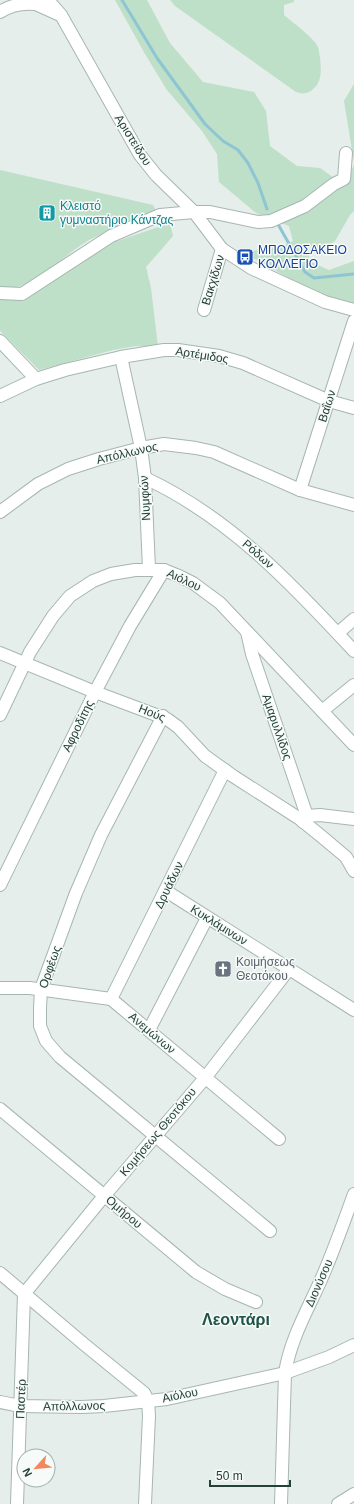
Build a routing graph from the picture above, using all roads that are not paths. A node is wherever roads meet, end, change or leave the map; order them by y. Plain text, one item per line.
1 (48, 0) edge
2 (31, 2) edge
3 (0, 12) edge
4 (61, 15) junction
5 (346, 153) dead end
6 (194, 212) junction
7 (222, 249) junction
8 (0, 292) edge
9 (204, 310) dead end
10 (354, 310) edge
11 (354, 321) edge
12 (0, 341) edge
13 (121, 357) junction
14 (36, 379) junction
15 (0, 396) edge
16 (329, 401) junction
17 (354, 408) edge
18 (141, 448) junction
19 (145, 478) junction
20 (300, 490) junction
21 (354, 504) edge
22 (0, 512) edge
23 (149, 569) junction
24 (164, 570) junction
25 (354, 619) edge
26 (247, 631) junction
27 (338, 633) junction
28 (354, 651) edge
29 (0, 653) edge
30 (25, 664) junction
31 (354, 685) edge
32 (94, 692) junction
33 (322, 711) junction
34 (0, 715) edge
35 (163, 716) junction
36 (354, 745) edge
37 (225, 770) junction
38 (305, 819) junction
39 (354, 819) edge
40 (354, 871) edge
41 (0, 885) edge
42 (166, 891) junction
43 (207, 918) junction
44 (289, 969) junction
45 (0, 988) edge
46 (41, 989) junction
47 (111, 999) junction
48 (354, 1010) edge
49 (149, 1030) junction
50 (205, 1078) junction
51 (0, 1109) edge
52 (155, 1136) junction
53 (279, 1139) dead end
54 (354, 1194) edge
55 (104, 1196) junction
56 (270, 1231) dead end
57 (0, 1273) edge
58 (24, 1294) junction
59 (256, 1302) dead end
60 (354, 1345) edge
61 (285, 1373) junction
62 (148, 1401) junction
63 (0, 1402) edge
64 (20, 1406) junction
65 (354, 1494) edge
66 (17, 1504) edge
67 (145, 1504) edge
68 (281, 1504) edge
69 (338, 1504) edge

1 - 4 street, Αριστείδου
2 - 3 street
2 - 4 street
4 - 6 street, Αριστείδου
5 - 6 street
6 - 7 street, Αριστείδου
6 - 8 street
7 - 9 street, Βακχίδων
7 - 10 street, Αριστείδου
11 - 16 street, Βαΐων
12 - 14 street
13 - 14 street, Αρτέμιδος
13 - 16 street, Αρτέμιδος
13 - 18 street, Νυμφών
14 - 15 street, Αρτέμιδος
16 - 17 street, Αρτέμιδος
16 - 20 street, Βαΐων
18 - 19 street, Νυμφών
18 - 20 street, Απόλλωνος
18 - 22 street, Απόλλωνος
19 - 23 street, Νυμφών
19 - 27 street, Ρόδων
20 - 21 street, Απόλλωνος
23 - 24 street, Αιόλου
23 - 30 street, Αιόλου
24 - 26 street, Αιόλου
24 - 32 street, Αφροδίτης
25 - 27 street
26 - 33 street, Αιόλου
26 - 38 street, Αμαρυλλίδος
27 - 28 street, Ρόδων
29 - 30 street, Ηούς
30 - 32 street, Ηούς
30 - 34 street, Αιόλου
31 - 33 street
32 - 35 street, Ηούς
32 - 41 street, Αφροδίτης
33 - 36 street, Αιόλου
35 - 37 street, Ηούς
35 - 46 street, Ορφέως
37 - 38 street, Ηούς
37 - 42 street, Δρυάδων
38 - 39 street
38 - 40 street
42 - 43 street, Κυκλάμινων
42 - 47 street, Δρυάδων
43 - 44 street, Κυκλάμινων
43 - 49 street
44 - 48 street, Κυκλάμινων
44 - 50 street, Κομήσεως Θεοτόκου
45 - 46 street
46 - 47 street
46 - 52 street, Ορφέως
47 - 49 street, Ανεμώνων
49 - 50 street, Ανεμώνων
50 - 52 street, Κομήσεως Θεοτόκου
50 - 53 street, Ανεμώνων
51 - 55 street, Ομήρου
52 - 55 street, Κομήσεως Θεοτόκου
52 - 56 street, Ορφέως
54 - 61 street, Διονύσου
55 - 58 street, Κομήσεως Θεοτόκου
55 - 59 street, Ομήρου
57 - 58 street, Αιόλου
58 - 62 street, Αιόλου
58 - 64 street, Παστέρ
60 - 61 street, Αιόλου
61 - 62 street, Αιόλου
61 - 68 street, Διονύσου
62 - 64 street, Απόλλωνος
62 - 67 street
63 - 64 street, Απόλλωνος
64 - 66 street, Παστέρ
65 - 69 street

